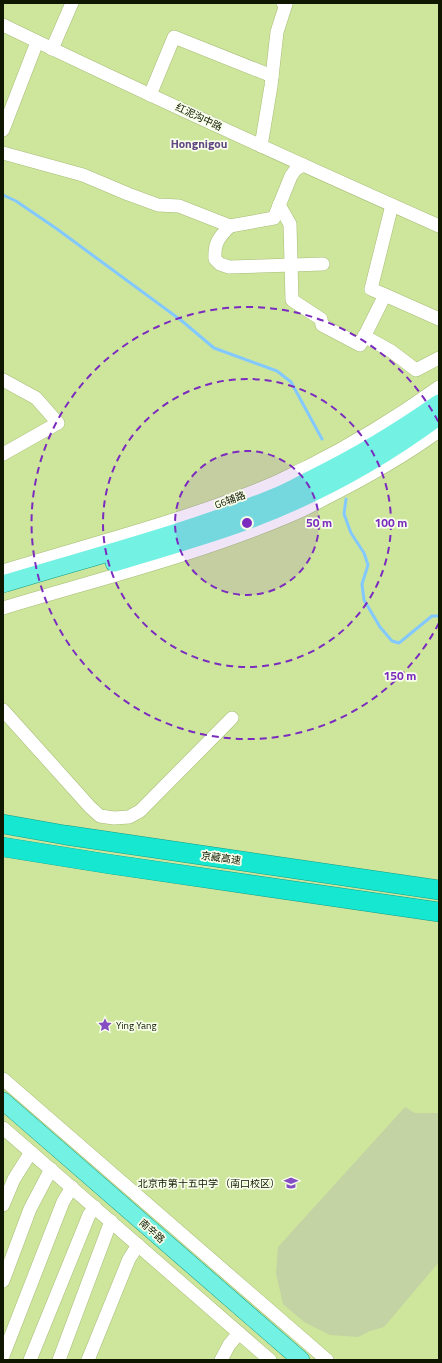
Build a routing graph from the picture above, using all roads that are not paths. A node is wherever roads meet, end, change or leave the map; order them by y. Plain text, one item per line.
1 (72, 3) edge
2 (283, 3) edge
3 (3, 26) edge
4 (37, 42) junction
5 (52, 49) junction
6 (272, 76) junction
7 (150, 95) junction
8 (3, 130) edge
9 (261, 146) junction
10 (3, 152) edge
11 (303, 165) junction
12 (279, 205) junction
13 (392, 205) junction
14 (230, 226) junction
15 (439, 226) edge
16 (323, 264) dead end
17 (291, 265) junction
18 (385, 295) junction
19 (439, 319) edge
20 (364, 336) junction
21 (439, 358) edge
22 (3, 380) edge
23 (439, 387) edge
24 (439, 403) edge
25 (439, 417) edge
26 (439, 431) edge
27 (3, 454) edge
28 (3, 571) edge
29 (3, 584) edge
30 (3, 596) edge
31 (3, 608) edge
32 (3, 710) edge
33 (232, 718) dead end
34 (3, 824) edge
35 (3, 847) edge
36 (439, 890) edge
37 (439, 912) edge
38 (3, 1079) edge
39 (3, 1101) edge
40 (3, 1113) edge
41 (3, 1128) edge
42 (31, 1152) junction
43 (51, 1169) junction
44 (72, 1187) junction
45 (3, 1205) edge
46 (94, 1207) junction
47 (111, 1221) junction
48 (138, 1245) junction
49 (3, 1282) edge
50 (239, 1333) junction
51 (3, 1356) edge
52 (30, 1360) edge
53 (59, 1360) edge
54 (88, 1360) edge
55 (221, 1360) edge
56 (270, 1360) edge
57 (284, 1360) edge
58 (301, 1360) edge
59 (327, 1360) edge

1 - 5 street
2 - 6 street
3 - 4 street, 红泥沟中路
4 - 5 street, 红泥沟中路
4 - 8 street
5 - 7 street, 红泥沟中路
6 - 7 street
6 - 9 street
7 - 9 street, 红泥沟中路
9 - 11 street, 红泥沟中路
10 - 14 street
11 - 12 street
11 - 13 street, 红泥沟中路
12 - 14 street
12 - 17 street
13 - 15 street, 红泥沟中路
13 - 18 street
14 - 17 street
16 - 17 street
17 - 20 street
18 - 19 street
18 - 20 street
20 - 21 street
22 - 27 street
23 - 28 street, G6辅路
24 - 29 main road, G6辅路
25 - 30 main road
26 - 31 street
32 - 33 street
34 - 36 highway, 京藏高速
35 - 37 highway
38 - 59 street
39 - 58 main road, 南辛路
40 - 57 main road, 南辛路
41 - 42 street
42 - 43 street
42 - 45 street
43 - 44 street
43 - 49 street
44 - 46 street
44 - 51 street
46 - 47 street
46 - 52 street
47 - 48 street
47 - 53 street
48 - 50 street
48 - 54 street
50 - 55 street
50 - 56 street

